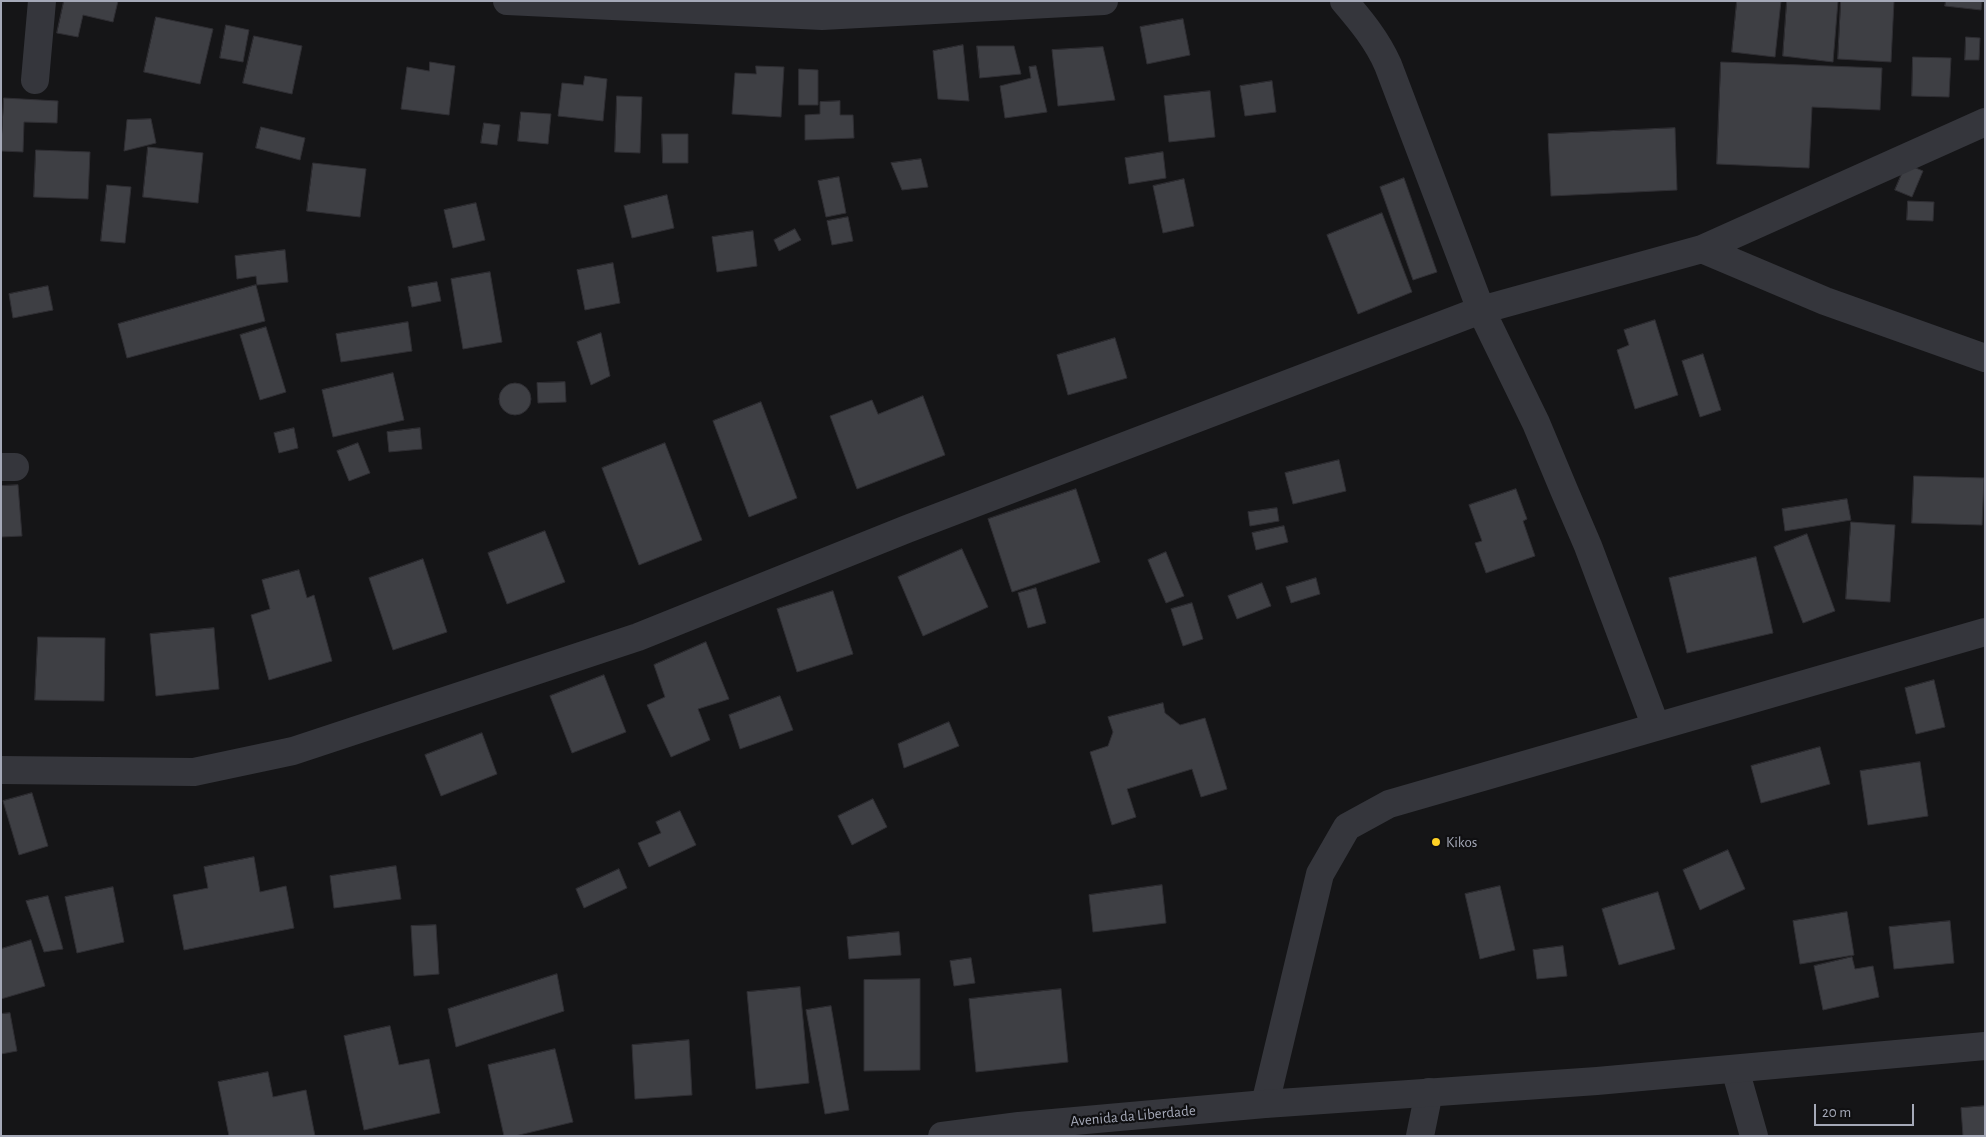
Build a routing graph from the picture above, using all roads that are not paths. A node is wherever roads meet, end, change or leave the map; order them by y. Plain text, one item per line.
1 (42, 1) edge
2 (507, 1) edge
3 (1104, 1) edge
4 (1344, 1) edge
5 (36, 80) dead end
6 (1985, 122) edge
7 (1702, 249) junction
8 (1481, 310) junction
9 (1985, 358) edge
10 (1985, 632) edge
11 (1656, 727) junction
12 (1, 770) edge
13 (1985, 1046) edge
14 (1735, 1069) junction
15 (1429, 1092) junction
16 (1265, 1104) junction
17 (942, 1136) edge
18 (1420, 1136) edge
19 (1754, 1136) edge

1 - 5 street
2 - 3 street
4 - 8 street
6 - 7 street
7 - 8 street
7 - 9 street
8 - 11 street
8 - 12 street
10 - 11 street
11 - 16 street
13 - 14 street, Avenida da Liberdade
14 - 15 street, Avenida da Liberdade
14 - 19 street
15 - 16 street, Avenida da Liberdade
15 - 18 street
16 - 17 street, Avenida da Liberdade

